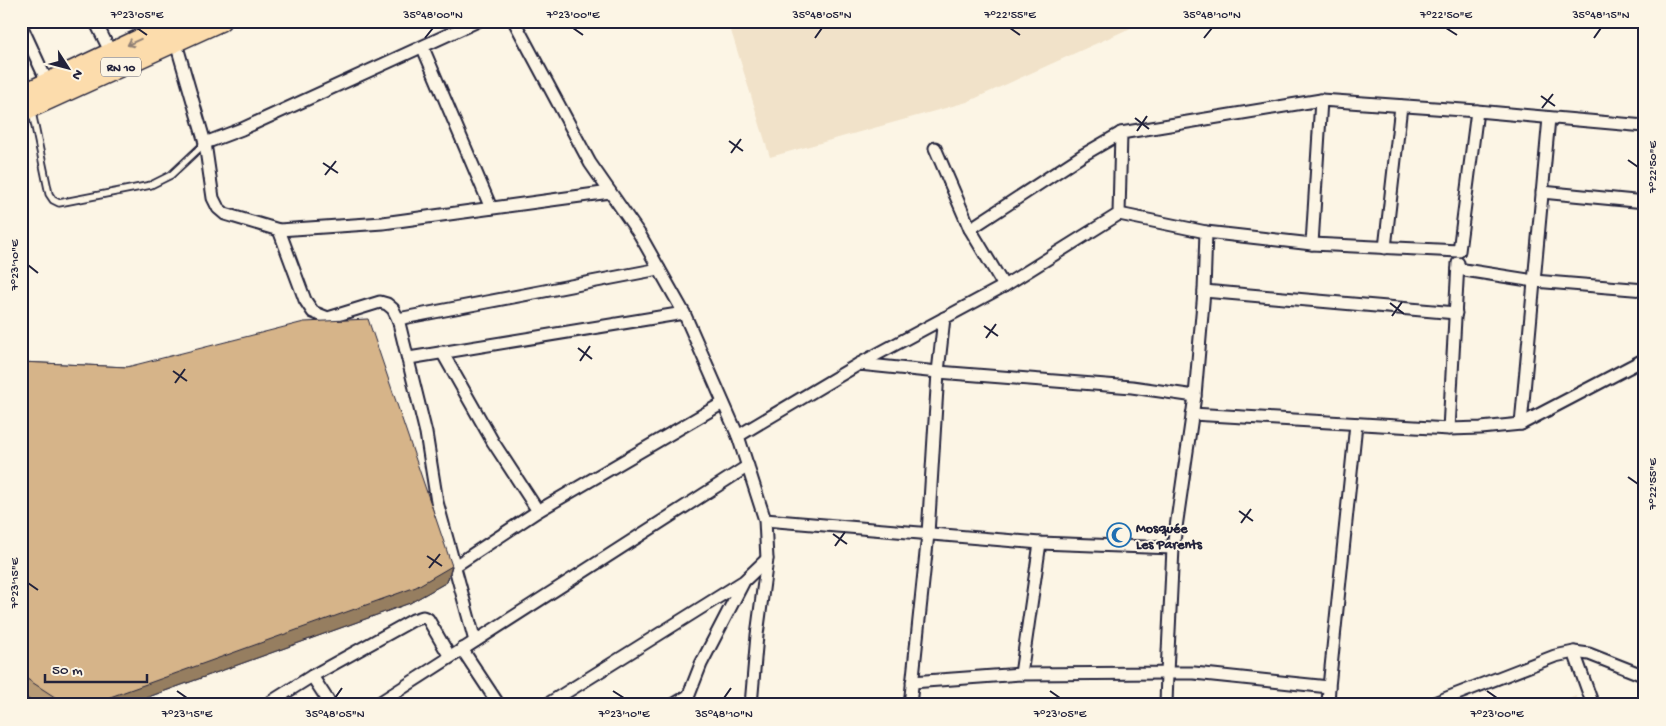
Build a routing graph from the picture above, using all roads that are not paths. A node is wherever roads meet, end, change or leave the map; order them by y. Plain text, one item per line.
1 (32, 21) edge
2 (95, 21) edge
3 (221, 21) edge
4 (478, 21) edge
5 (514, 21) edge
6 (21, 25) edge
7 (180, 31) edge
8 (423, 48) junction
9 (110, 53) junction
10 (51, 90) junction
11 (1321, 100) junction
12 (25, 105) edge
13 (1401, 106) junction
14 (1477, 111) junction
15 (1549, 118) junction
16 (1645, 126) edge
17 (1121, 133) junction
18 (206, 143) junction
19 (935, 148) dead end
20 (610, 192) junction
21 (1542, 192) junction
22 (1645, 202) edge
23 (491, 208) junction
24 (1119, 214) junction
25 (970, 229) junction
26 (279, 230) junction
27 (1206, 232) junction
28 (1312, 244) junction
29 (1385, 248) junction
30 (1459, 251) junction
31 (659, 269) junction
32 (1458, 269) junction
33 (1534, 282) junction
34 (1004, 286) junction
35 (1645, 290) edge
36 (1204, 291) junction
37 (684, 313) junction
38 (1456, 313) junction
39 (944, 318) junction
40 (398, 319) junction
41 (442, 352) junction
42 (408, 358) junction
43 (1645, 359) edge
44 (859, 364) junction
45 (938, 372) junction
46 (1194, 396) junction
47 (723, 403) junction
48 (1192, 414) junction
49 (1356, 424) junction
50 (1521, 424) junction
51 (1449, 429) junction
52 (738, 436) junction
53 (748, 466) junction
54 (538, 511) junction
55 (765, 520) junction
56 (928, 534) junction
57 (1040, 543) junction
58 (1173, 548) junction
59 (767, 559) junction
60 (455, 566) junction
61 (744, 582) junction
62 (475, 641) junction
63 (462, 649) junction
64 (1574, 652) junction
65 (450, 657) junction
66 (1167, 673) junction
67 (1021, 674) junction
68 (312, 676) junction
69 (1645, 676) edge
70 (912, 682) junction
71 (1329, 686) junction
72 (686, 700) edge
73 (266, 705) edge
74 (332, 705) edge
75 (376, 705) edge
76 (499, 705) edge
77 (546, 705) edge
78 (673, 705) edge
79 (751, 705) edge
80 (910, 705) edge
81 (1166, 705) edge
82 (1328, 705) edge
83 (1428, 705) edge
84 (1593, 705) edge

1 - 6 street
2 - 9 street
3 - 7 main road, RN 10
4 - 8 street
5 - 20 street
6 - 10 street
7 -> 9 main road, RN 10
7 - 10 main road, RN 10
7 - 18 street
8 - 18 street
8 - 23 street
9 - 10 main road, RN 10
10 - 12 main road, RN 10
11 - 13 street
11 - 17 street
11 - 28 street
12 - 18 lane
13 - 14 street
13 - 29 street
14 - 15 street
14 - 30 street
15 - 16 street
15 - 21 street
17 - 24 street
17 - 25 street
18 - 26 street
19 - 25 street
20 - 23 street
20 - 31 street
21 - 22 street
21 - 33 street
23 - 26 street
24 - 27 street
24 - 34 street
25 - 34 street
26 - 40 street
27 - 28 street
27 - 36 street
28 - 29 street
29 - 30 street
30 - 32 street
31 - 37 street
31 - 40 street
32 - 33 street
32 - 38 street
33 - 35 street
33 - 50 street
34 - 39 street
36 - 38 street
36 - 46 street
37 - 41 street
37 - 47 street
38 - 51 street
39 - 44 street
39 - 45 street
40 - 42 street
41 - 42 street
41 - 54 street
42 - 60 street
43 - 50 street
44 - 45 street
44 - 52 street
45 - 46 street
45 - 56 street
46 - 48 street
47 - 52 street
47 - 54 street
48 - 49 street
48 - 58 street
49 - 51 street
49 - 71 street
50 - 51 street
52 - 53 street
53 - 55 street
53 - 62 street
54 - 60 street
55 - 56 street
55 - 59 street
56 - 57 street
56 - 70 street
57 - 58 street
57 - 67 street
58 - 66 street
59 - 61 street
59 - 79 street
60 - 62 street
61 - 72 street
61 - 77 street
62 - 63 street
63 - 65 street
63 - 76 street
64 - 69 street
64 - 83 street
64 - 84 street
65 - 68 street
65 - 75 street
66 - 67 street
66 - 71 street
66 - 81 street
67 - 70 street
68 - 73 street
68 - 74 street
70 - 80 street
71 - 82 street
72 - 78 street

